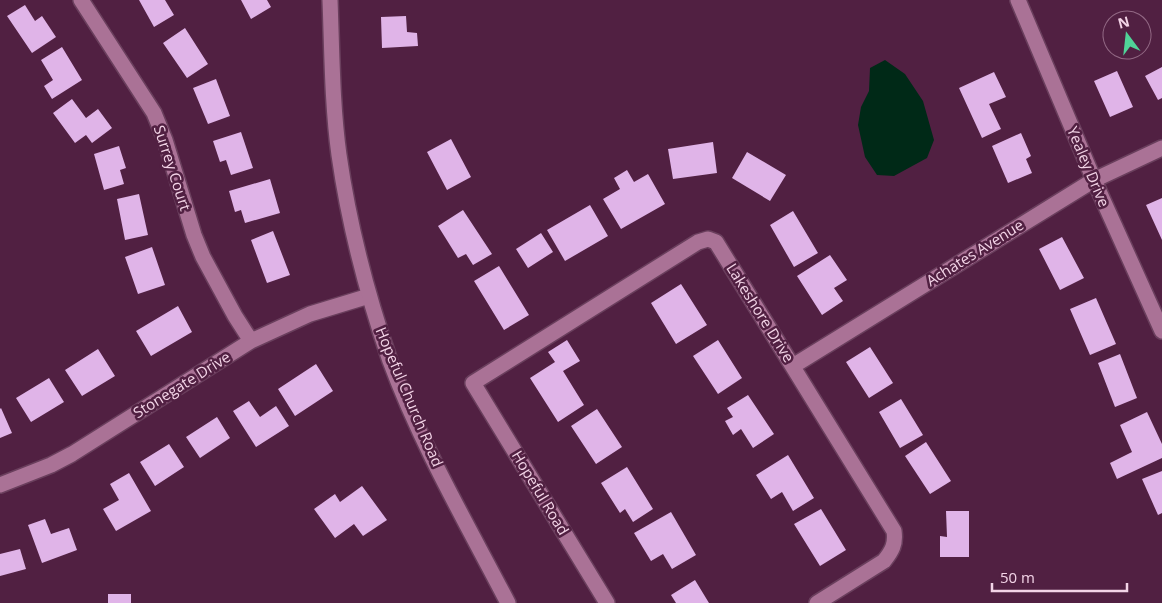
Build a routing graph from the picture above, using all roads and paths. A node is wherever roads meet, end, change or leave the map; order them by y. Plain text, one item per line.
1 (81, 0) edge
2 (330, 0) edge
3 (1018, 0) edge
4 (1162, 148) edge
5 (1094, 180) junction
6 (369, 296) junction
7 (1162, 331) edge
8 (251, 341) junction
9 (793, 366) junction
10 (473, 383) joint
11 (0, 485) edge
12 (508, 603) edge
13 (607, 603) edge
14 (817, 603) edge

1 - 8 street, Surrey Court
2 - 6 street, Hopeful Church Road
3 - 5 street, Yealey Drive
4 - 5 street, Achates Avenue
5 - 7 street, Yealey Drive
5 - 9 street, Achates Avenue
6 - 8 street, Stonegate Drive
6 - 12 street, Hopeful Church Road
8 - 11 street, Stonegate Drive
9 - 10 street, Lakeshore Drive
9 - 14 street, Lakeshore Drive
10 - 13 street, Hopeful Road

